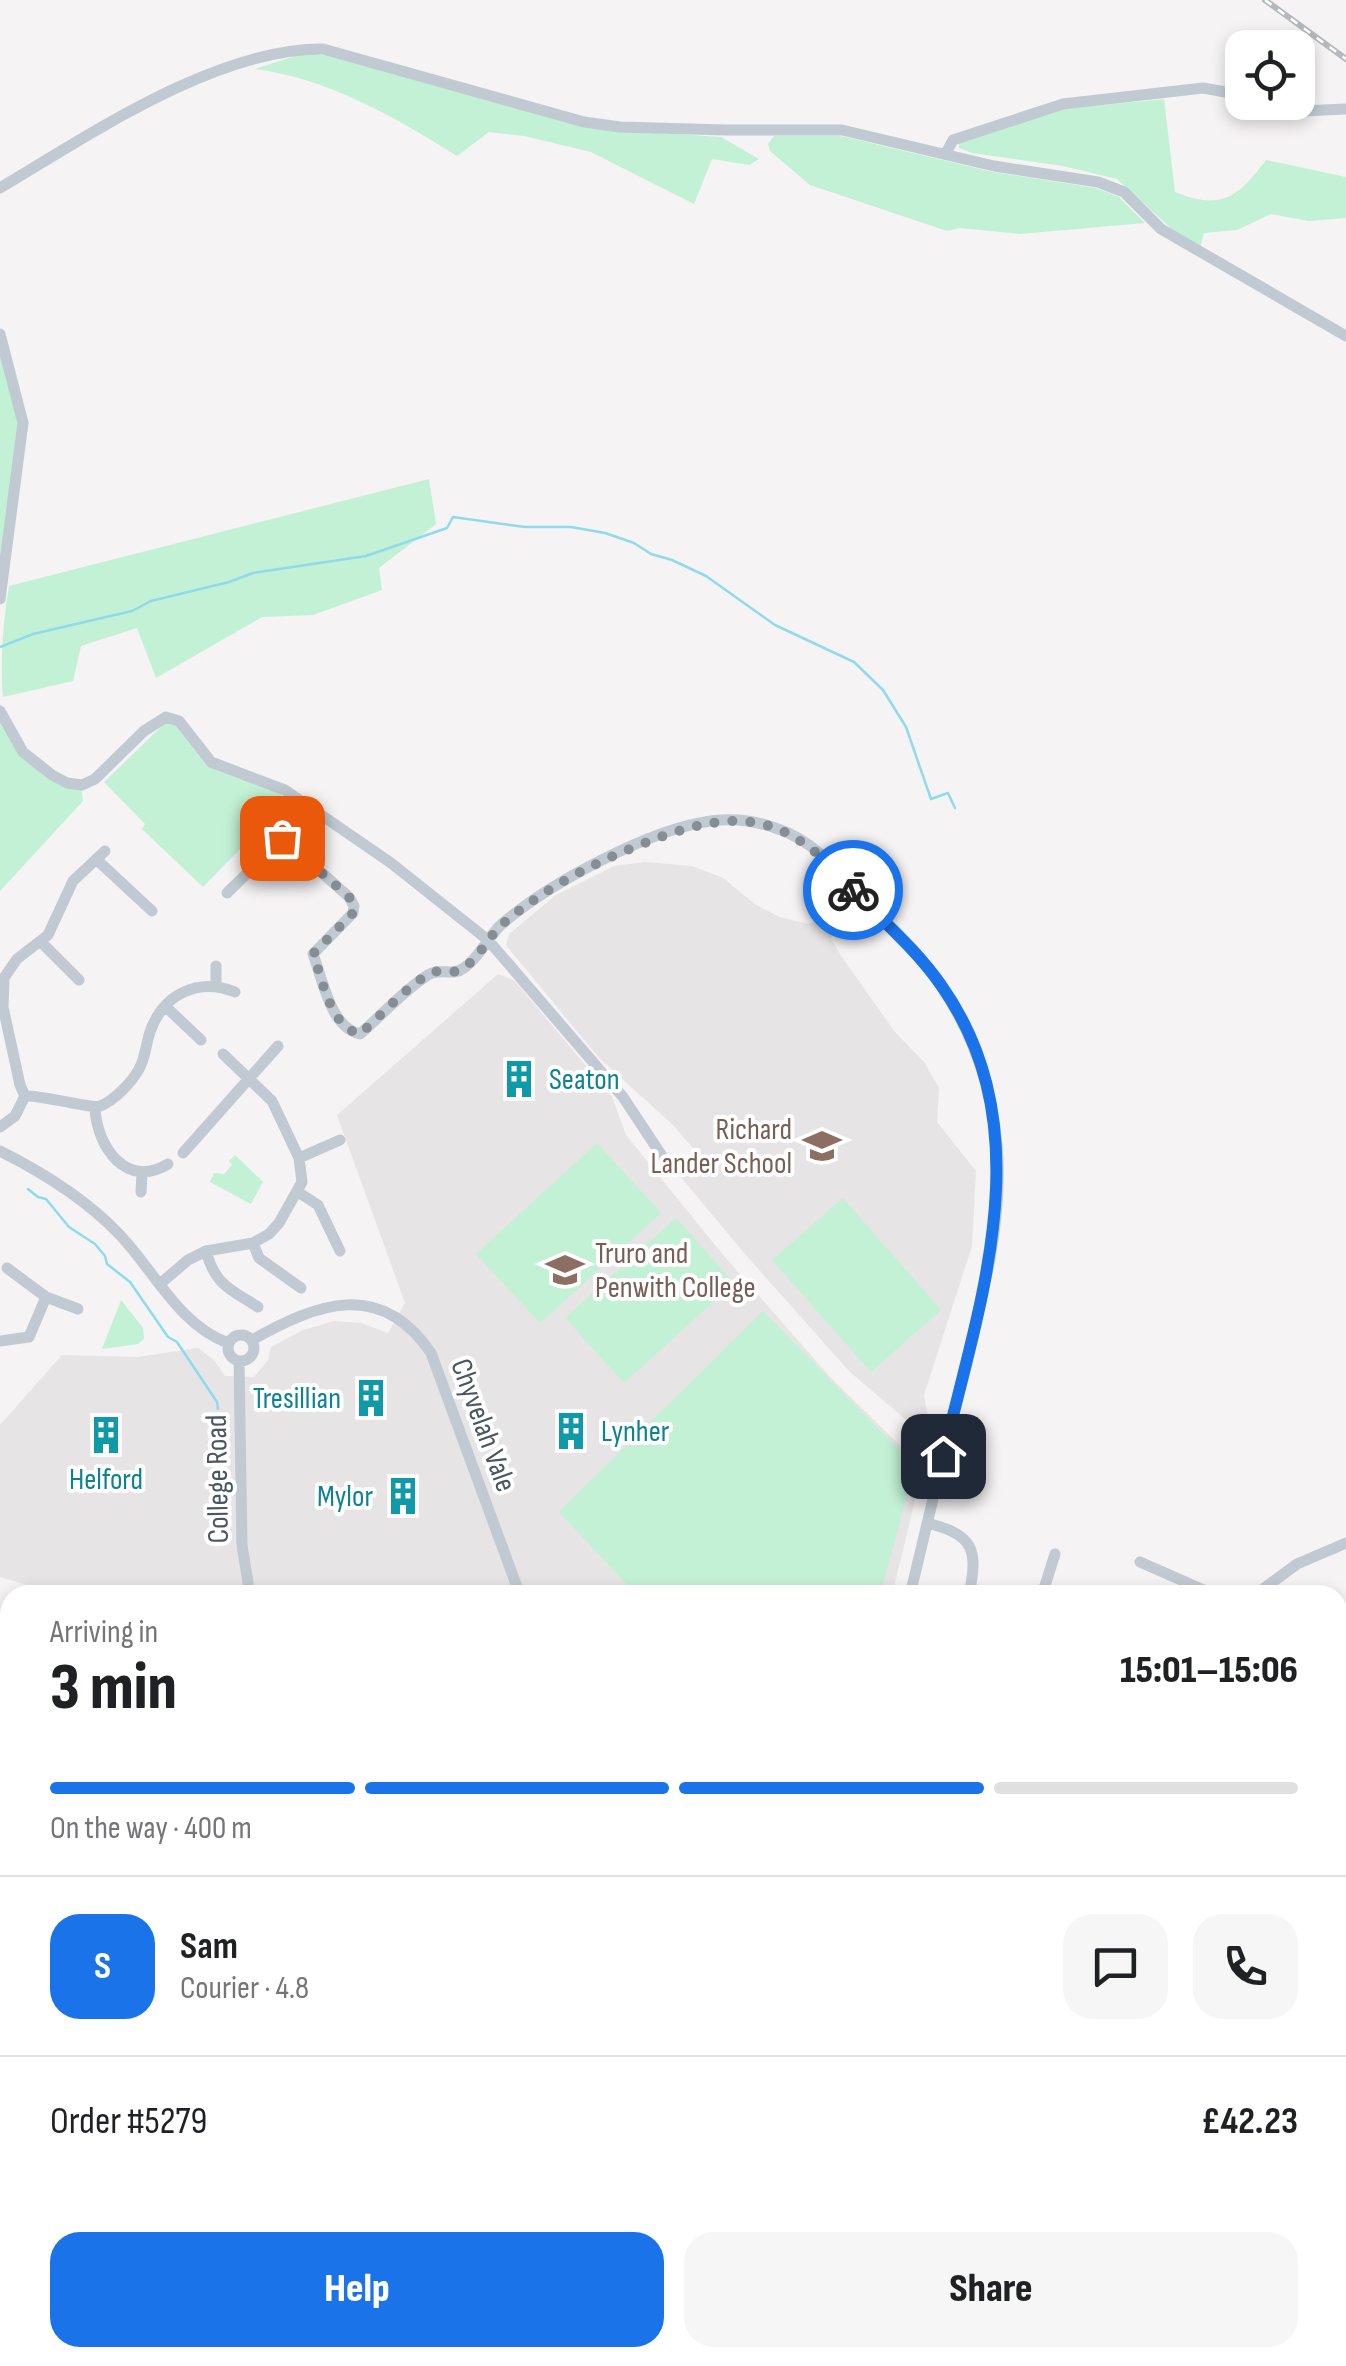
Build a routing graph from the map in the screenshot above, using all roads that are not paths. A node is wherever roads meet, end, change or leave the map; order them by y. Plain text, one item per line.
1 (1225, 90) edge
2 (1346, 110) edge
3 (1315, 111) edge
4 (946, 152) junction
5 (0, 188) edge
6 (0, 334) edge
7 (1346, 336) edge
8 (0, 599) edge
9 (0, 711) edge
10 (227, 893) dead end
11 (152, 911) dead end
12 (488, 940) junction
13 (40, 941) junction
14 (216, 966) dead end
15 (79, 980) dead end
16 (216, 984) junction
17 (235, 992) dead end
18 (1, 1007) edge
19 (166, 1007) junction
20 (201, 1040) dead end
21 (278, 1046) dead end
22 (223, 1054) dead end
23 (250, 1078) junction
24 (25, 1096) junction
25 (95, 1108) junction
26 (0, 1127) edge
27 (340, 1140) dead end
28 (0, 1151) edge
29 (189, 1153) dead end
30 (299, 1158) junction
31 (168, 1164) dead end
32 (668, 1165) dead end
33 (142, 1174) junction
34 (141, 1192) dead end
35 (298, 1192) junction
36 (253, 1244) junction
37 (206, 1250) junction
38 (340, 1251) dead end
39 (7, 1268) dead end
40 (161, 1283) junction
41 (301, 1288) dead end
42 (46, 1298) junction
43 (258, 1307) dead end
44 (78, 1308) dead end
45 (252, 1340) junction
46 (0, 1341) edge
47 (228, 1344) junction
48 (240, 1361) junction
49 (927, 1523) junction
50 (1346, 1543) edge
51 (1056, 1554) dead end
52 (1140, 1562) dead end
53 (248, 1585) edge
54 (516, 1585) edge
55 (912, 1585) edge
56 (971, 1585) edge
57 (1045, 1585) edge
58 (1198, 1585) edge
59 (1269, 1585) edge

1 - 4 street
2 - 3 street
4 - 5 street
4 - 7 street
6 - 8 street
9 - 12 street
10 - 12 street
11 - 13 street
12 - 32 street
12 - 49 street
13 - 15 street
13 - 18 street
14 - 16 street
16 - 17 street
16 - 19 street
18 - 24 street
19 - 20 street
19 - 25 street
21 - 23 street
22 - 23 street
23 - 29 street
23 - 30 street
24 - 25 street
24 - 26 street
25 - 33 street
27 - 30 street
28 - 40 street
30 - 35 street
31 - 33 street
33 - 34 street
35 - 36 street
35 - 38 street
36 - 37 street
36 - 41 street
37 - 40 street
37 - 43 street
39 - 42 street
40 - 47 street
42 - 44 street
42 - 46 street
45 - 47 street, Chyvelah Vale
45 - 48 street
45 - 54 street, Chyvelah Vale
47 - 48 street
48 - 53 street, College Road
49 - 55 street
49 - 56 street
50 - 59 street
51 - 57 street
52 - 58 street

